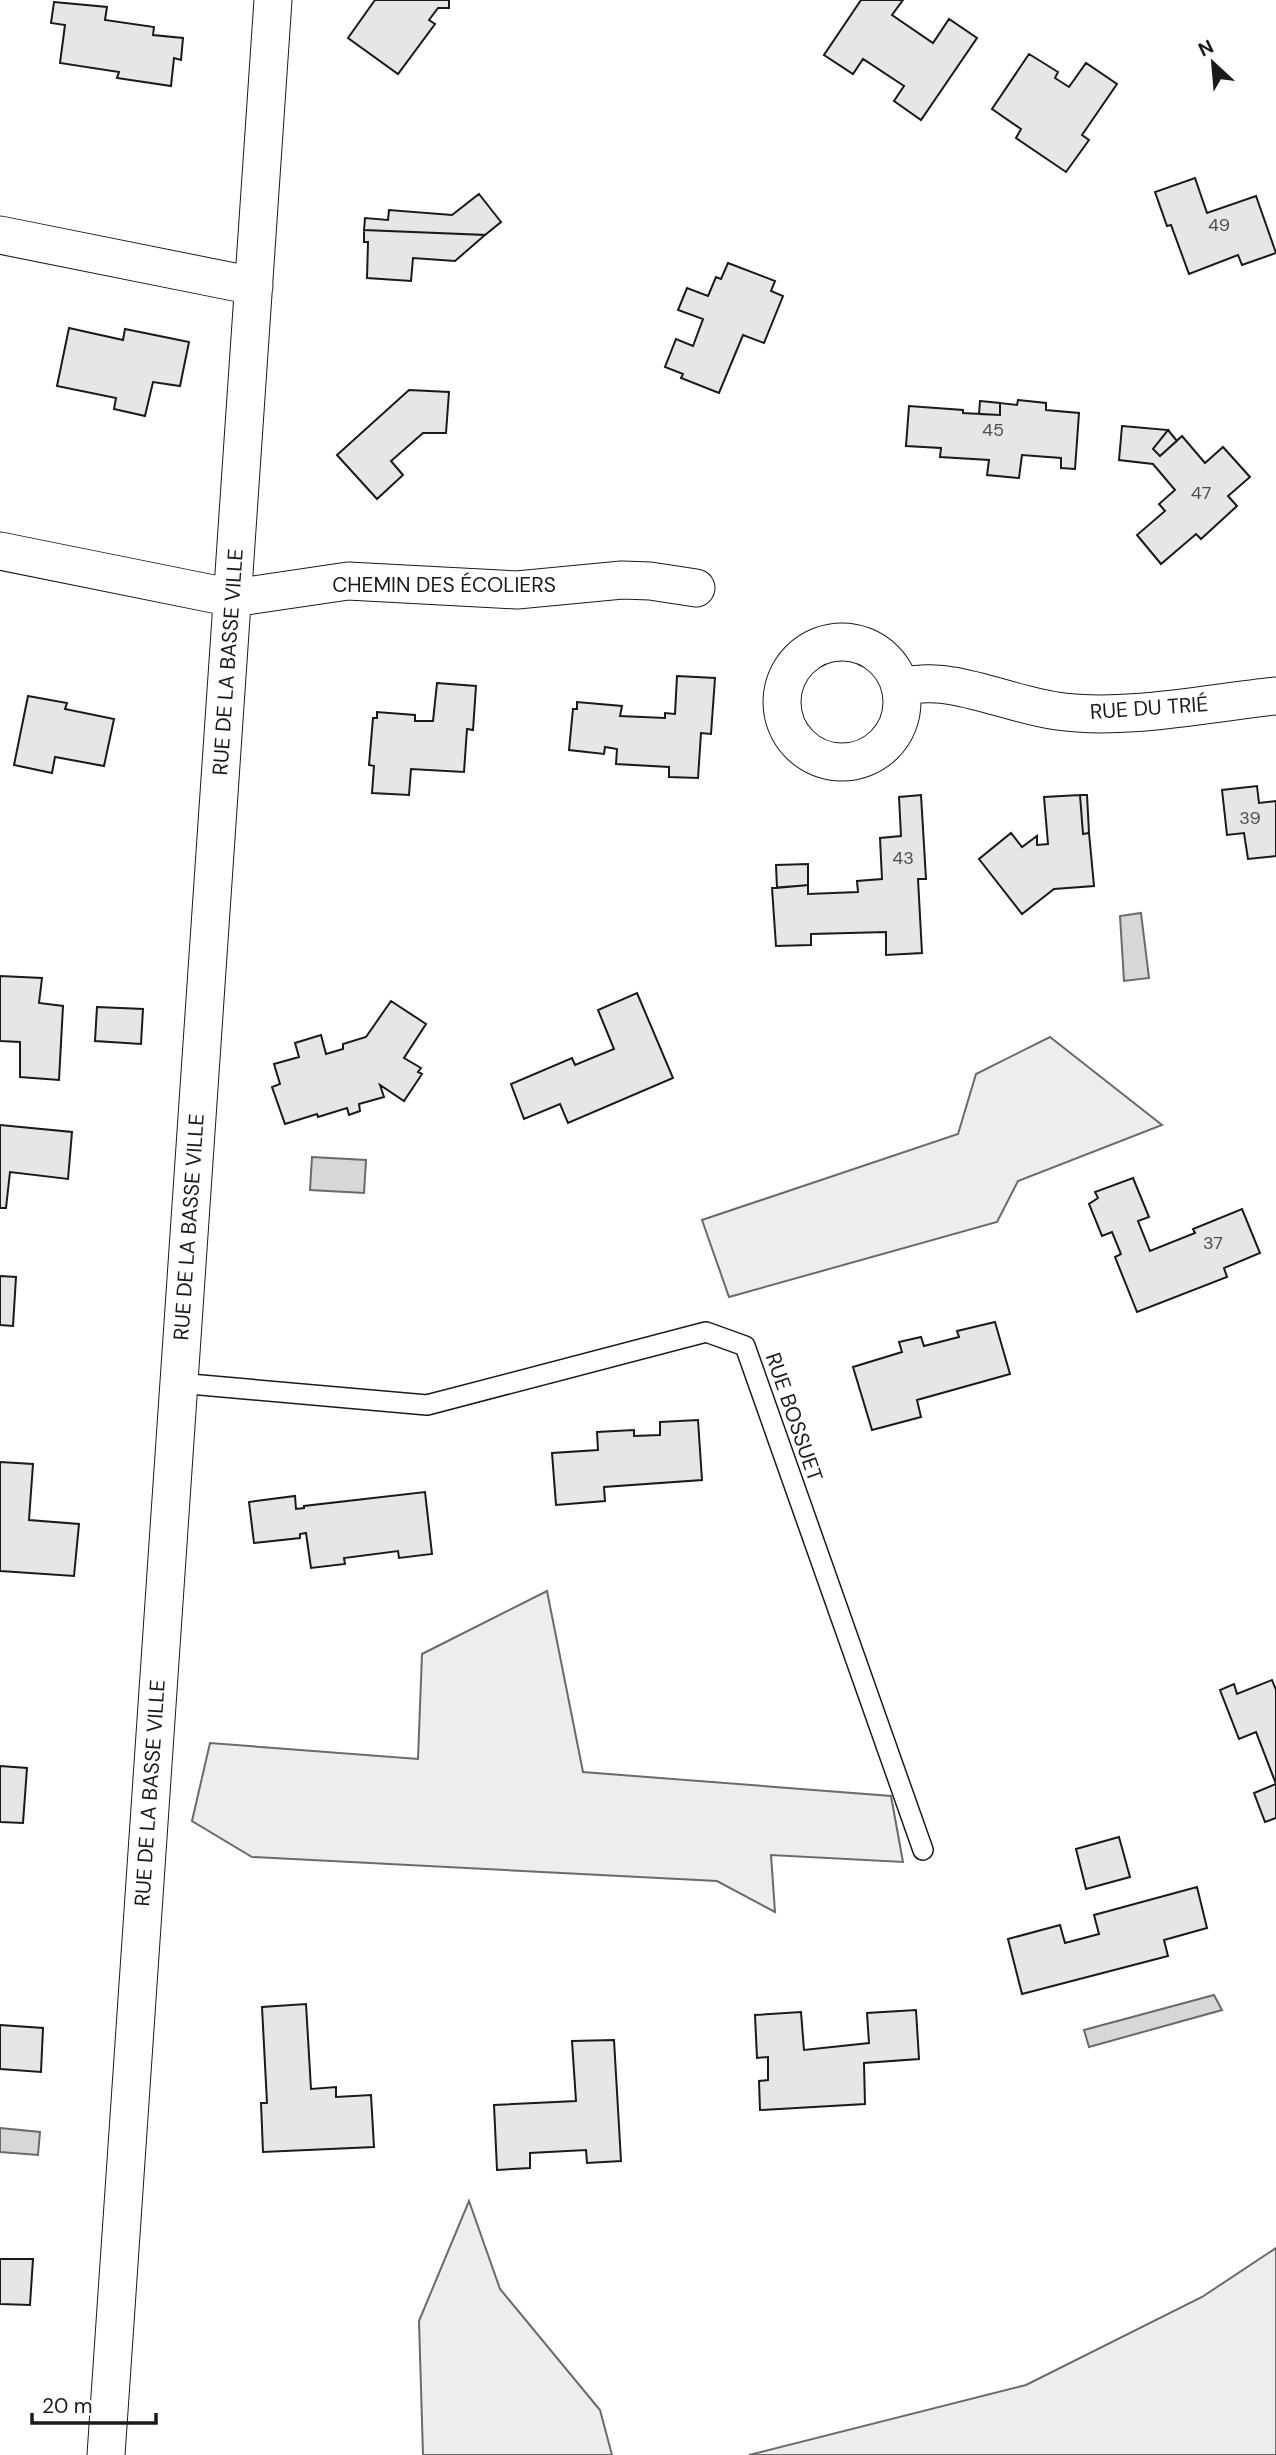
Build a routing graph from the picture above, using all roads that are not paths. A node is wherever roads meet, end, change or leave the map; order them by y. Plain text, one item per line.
1 (273, 0) edge
2 (0, 235) edge
3 (254, 286) junction
4 (0, 551) edge
5 (696, 588) dead end
6 (233, 598) junction
7 (900, 686) dead end
8 (1276, 696) edge
9 (178, 1383) junction
10 (923, 1850) dead end
11 (106, 2455) edge

1 - 3 street, RUE DE LA BASSE VILLE
2 - 3 street
3 - 6 street, RUE DE LA BASSE VILLE
4 - 6 street, CHEMIN DES ÉCOLIERS
5 - 6 street, CHEMIN DES ÉCOLIERS
6 - 9 street, RUE DE LA BASSE VILLE
7 - 8 street, RUE DU TRIÉ
9 - 10 lane, RUE BOSSUET
9 - 11 street, RUE DE LA BASSE VILLE

